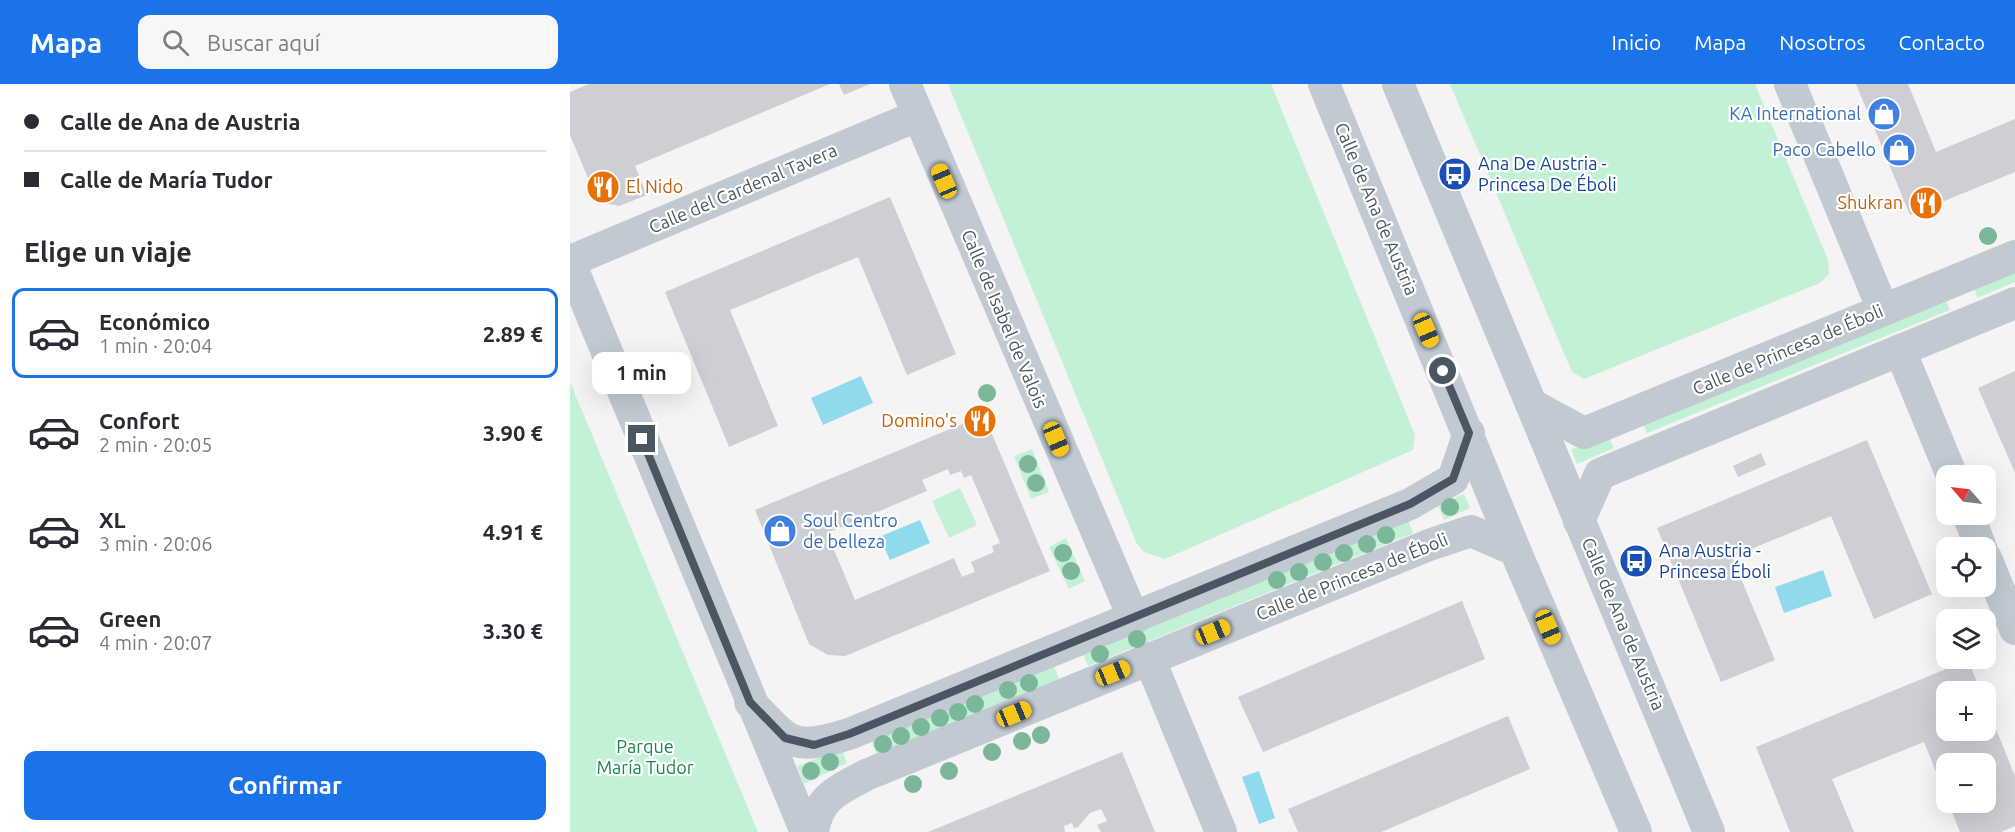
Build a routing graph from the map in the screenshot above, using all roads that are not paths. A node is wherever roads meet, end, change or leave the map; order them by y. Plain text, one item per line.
1 (905, 84) edge
2 (1324, 84) edge
3 (1398, 84) edge
4 (1790, 84) edge
5 (916, 116) junction
6 (2015, 256) edge
7 (570, 262) edge
8 (2015, 303) edge
9 (1883, 310) junction
10 (1900, 350) junction
11 (1530, 404) junction
12 (1469, 433) junction
13 (1947, 465) edge
14 (1579, 521) junction
15 (1515, 550) junction
16 (1996, 582) edge
17 (1134, 619) junction
18 (2015, 629) edge
19 (1149, 658) junction
20 (750, 702) junction
21 (806, 832) edge
22 (813, 832) edge
23 (1221, 832) edge
24 (1636, 832) edge
25 (1709, 832) edge

1 - 5 street, Calle de Isabel de Valois
2 - 12 street, Calle de Ana de Austria
3 - 11 street, Calle de Ana de Austria
4 - 9 street
5 - 7 street, Calle del Cardenal Tavera
5 - 17 street, Calle de Isabel de Valois
6 - 9 street, Calle de Princesa de Éboli
7 - 20 street
8 - 10 street
9 - 11 street, Calle de Princesa de Éboli
10 - 13 street
10 - 14 street
11 - 14 street, Calle de Ana de Austria
12 - 15 street, Calle de Ana de Austria
12 - 17 street
14 - 25 street, Calle de Ana de Austria
15 - 19 street, Calle de Princesa de Éboli
15 - 24 street, Calle de Ana de Austria
16 - 18 street
17 - 20 street
19 - 22 street, Calle de Princesa de Éboli
19 - 23 street
20 - 21 street

